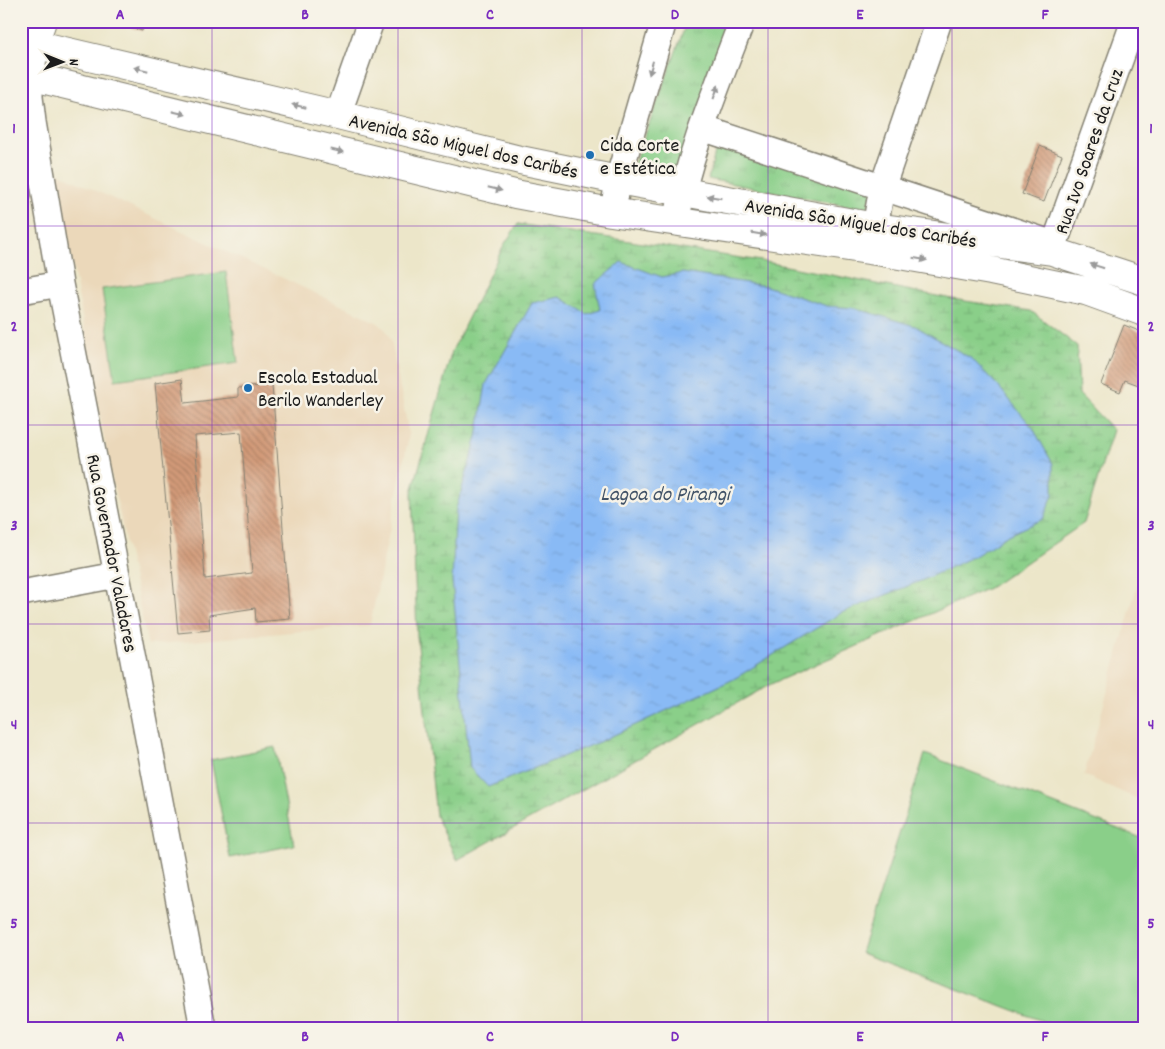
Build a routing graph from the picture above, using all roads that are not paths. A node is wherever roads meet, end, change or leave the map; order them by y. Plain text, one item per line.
1 (371, 21) edge
2 (664, 21) edge
3 (742, 21) edge
4 (939, 21) edge
5 (1134, 21) edge
6 (32, 35) edge
7 (26, 75) edge
8 (338, 115) junction
9 (702, 128) junction
10 (618, 180) junction
11 (882, 188) junction
12 (682, 192) junction
13 (613, 212) junction
14 (676, 222) junction
15 (875, 227) junction
16 (1053, 248) junction
17 (1144, 281) edge
18 (60, 284) junction
19 (21, 291) edge
20 (1144, 312) edge
21 (117, 575) junction
22 (21, 593) edge
23 (203, 1028) edge

1 - 8 street
2 -> 10 street
9 -> 3 street
4 - 11 street
5 - 16 street, Rua Ivo Soares da Cruz
6 - 7 main road
8 -> 6 main road, Avenida São Miguel dos Caribés
7 -> 13 main road, Avenida São Miguel dos Caribés
7 - 18 street, Rua Governador Valadares
8 - 10 main road, Avenida São Miguel dos Caribés
9 - 11 street, Avenida São Miguel dos Caribés
9 - 12 street
10 - 12 main road, Avenida São Miguel dos Caribés
10 - 13 street
11 - 15 street
11 - 16 street, Avenida São Miguel dos Caribés
12 - 14 street
15 -> 12 main road, Avenida São Miguel dos Caribés
13 - 14 main road, Avenida São Miguel dos Caribés
14 -> 20 main road, Avenida São Miguel dos Caribés
15 - 16 main road, Avenida São Miguel dos Caribés
17 -> 16 main road, Avenida São Miguel dos Caribés
18 - 19 street
18 - 21 street, Rua Governador Valadares
21 - 22 street
21 - 23 street, Rua Governador Valadares

